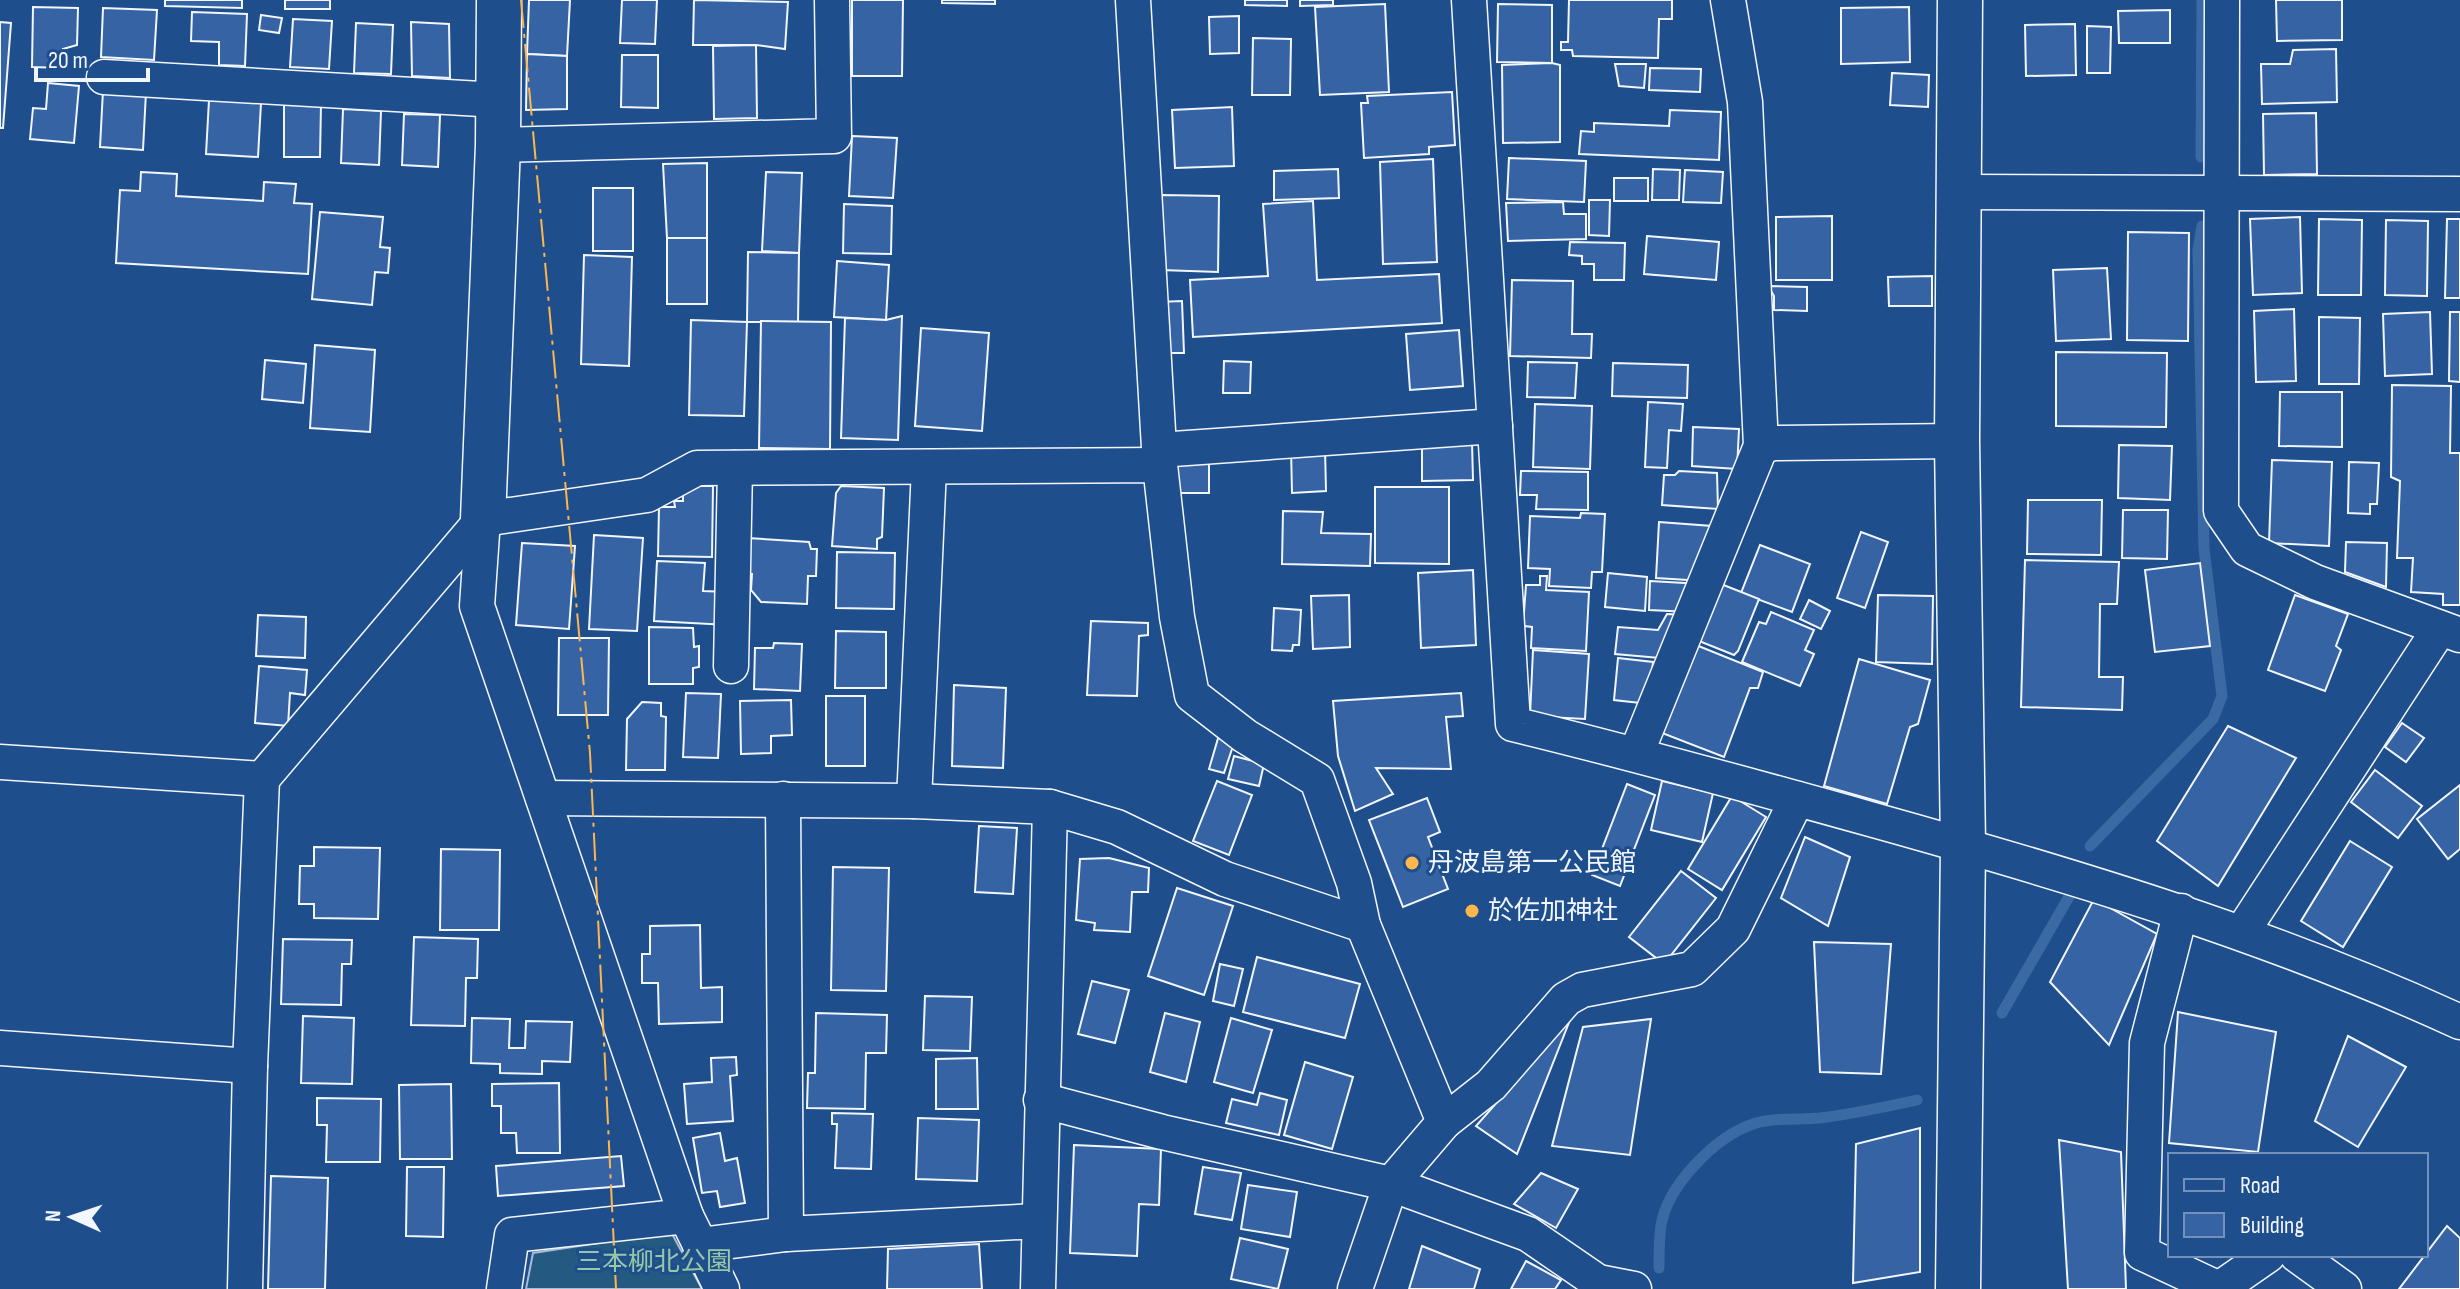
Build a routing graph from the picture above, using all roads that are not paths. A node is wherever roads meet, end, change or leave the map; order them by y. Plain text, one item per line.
1 (499, 0) edge
2 (832, 0) edge
3 (1133, 0) edge
4 (1469, 0) edge
5 (1728, 0) edge
6 (1960, 0) edge
7 (2222, 0) edge
8 (104, 77) dead end
9 (498, 100) junction
10 (498, 145) junction
11 (1961, 192) junction
12 (2221, 192) junction
13 (2460, 194) edge
14 (1495, 426) junction
15 (1957, 441) junction
16 (1761, 446) junction
17 (1160, 457) junction
18 (735, 468) junction
19 (929, 468) junction
20 (483, 519) junction
21 (2450, 631) edge
22 (731, 666) dead end
23 (1636, 754) junction
24 (0, 762) edge
25 (262, 779) junction
26 (543, 798) junction
27 (783, 799) junction
28 (1797, 799) junction
29 (914, 801) junction
30 (1050, 807) junction
31 (1963, 845) junction
32 (2181, 911) junction
33 (1363, 925) junction
34 (2242, 932) junction
35 (2460, 1022) edge
36 (0, 1048) edge
37 (250, 1066) junction
38 (1041, 1100) junction
39 (1444, 1122) junction
40 (1391, 1184) junction
41 (1038, 1221) junction
42 (693, 1231) junction
43 (786, 1234) junction
44 (2265, 1257) edge
45 (2300, 1257) edge
46 (1596, 1285) edge
47 (245, 1289) edge
48 (504, 1289) edge
49 (722, 1289) edge
50 (1038, 1289) edge
51 (1355, 1289) edge
52 (1634, 1289) edge
53 (1958, 1289) edge
54 (2219, 1289) edge
55 (2344, 1289) edge

1 - 9 street
2 - 10 street
3 - 17 street
4 - 14 street
5 - 16 street
6 - 11 street
7 - 12 street
8 - 9 street
9 - 10 street
10 - 20 street
11 - 12 street
11 - 15 street
12 - 13 street
12 - 21 street
14 - 17 street
14 - 23 street
15 - 16 street
15 - 31 street
16 - 23 street
17 - 19 street
17 - 33 street
18 - 19 street
18 - 20 street
18 - 22 street
19 - 29 street
20 - 25 street
20 - 26 street
21 - 34 street
23 - 28 street
24 - 25 street
25 - 37 street
26 - 27 street
26 - 42 street
27 - 29 street
27 - 43 street
28 - 31 street
28 - 39 street
29 - 30 street
30 - 33 street
30 - 38 street
31 - 32 street
31 - 53 street
32 - 34 street
32 - 54 street
33 - 39 street
34 - 35 street
36 - 37 street
37 - 47 street
38 - 40 street
38 - 41 street
39 - 40 street
40 - 46 street
40 - 51 street
41 - 43 street
41 - 50 street
42 - 43 street
42 - 48 street
42 - 49 street
44 - 54 street
45 - 55 street
46 - 52 street

